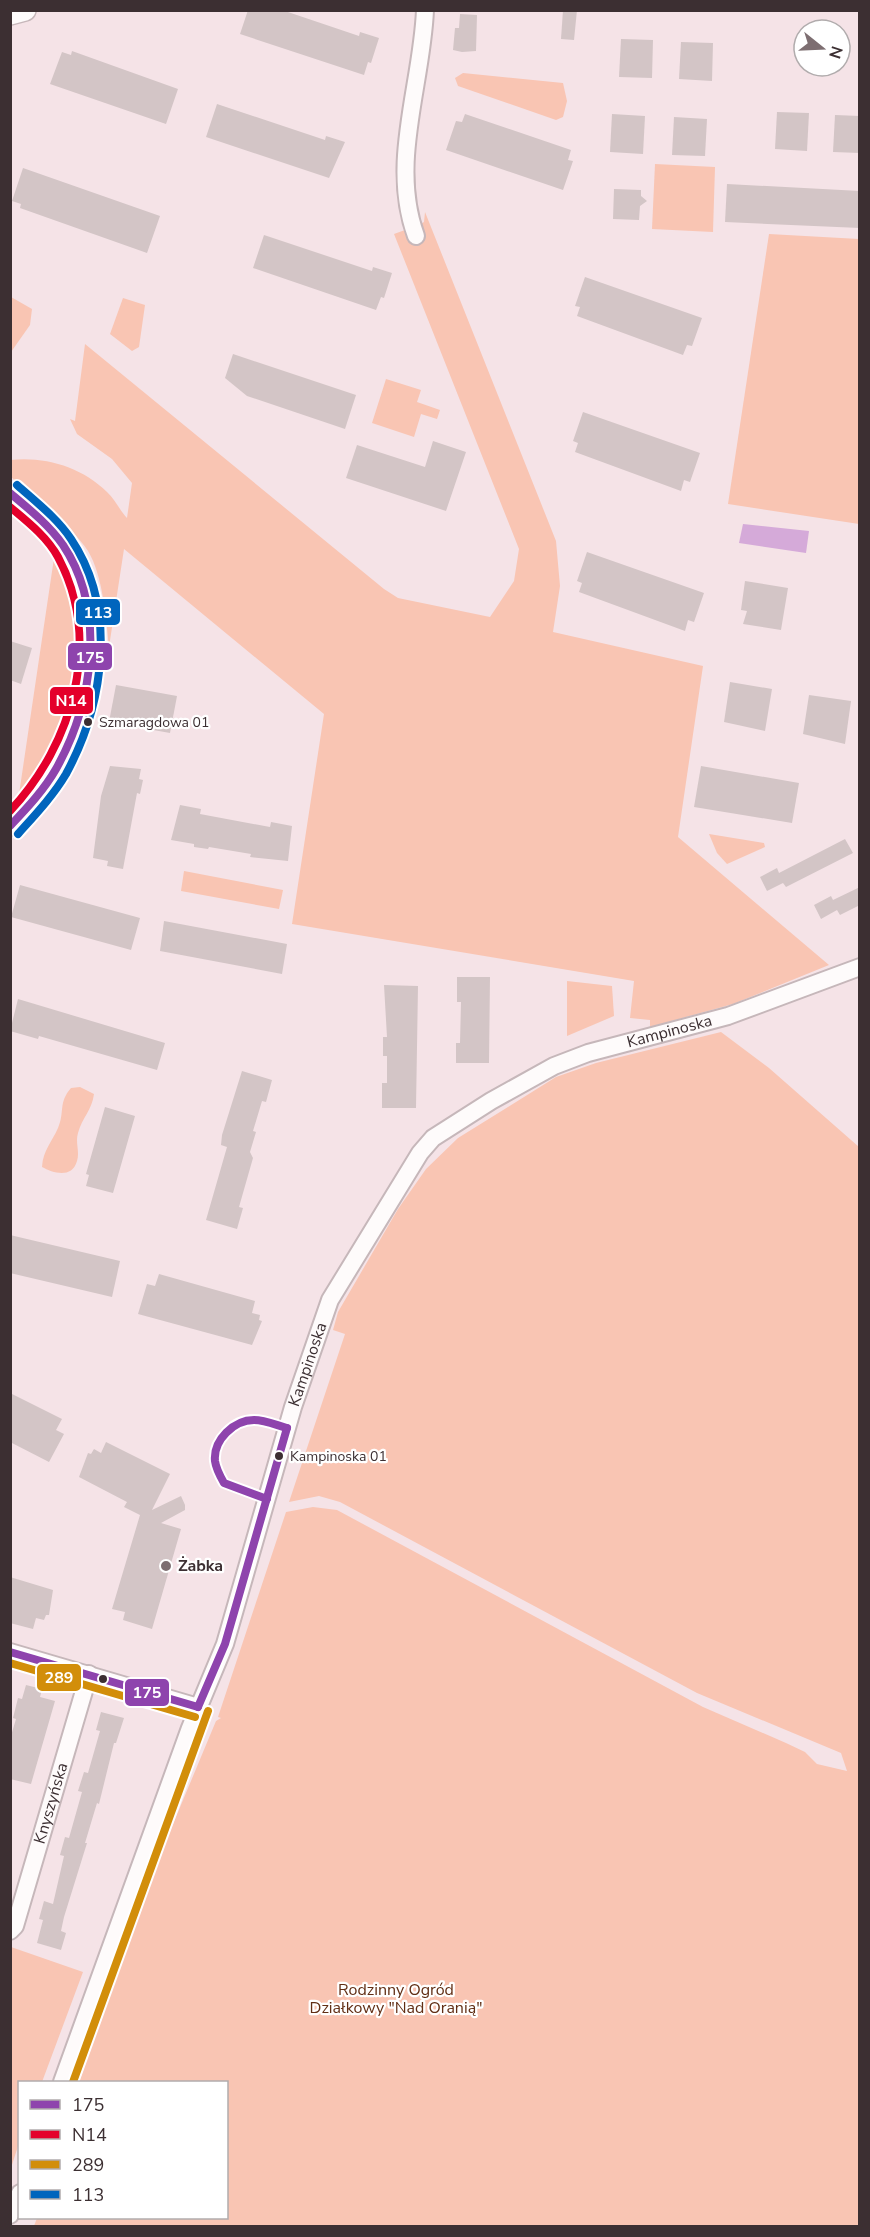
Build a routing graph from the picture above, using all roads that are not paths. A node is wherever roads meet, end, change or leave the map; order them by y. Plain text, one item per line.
1 (25, 10) edge
2 (425, 10) edge
3 (10, 14) edge
4 (416, 236) dead end
5 (10, 494) edge
6 (10, 827) edge
7 (860, 967) edge
8 (10, 1652) edge
9 (89, 1674) junction
10 (198, 1707) junction
11 (10, 1931) edge
12 (62, 2081) edge
13 (18, 2197) edge
14 (10, 2215) edge

1 - 3 main road
2 - 4 street
5 - 6 street
7 - 10 street, Kampinoska
8 - 9 street
9 - 10 street
9 - 11 street, Knyszyńska
10 - 12 street, Kampinoska
13 - 14 street

